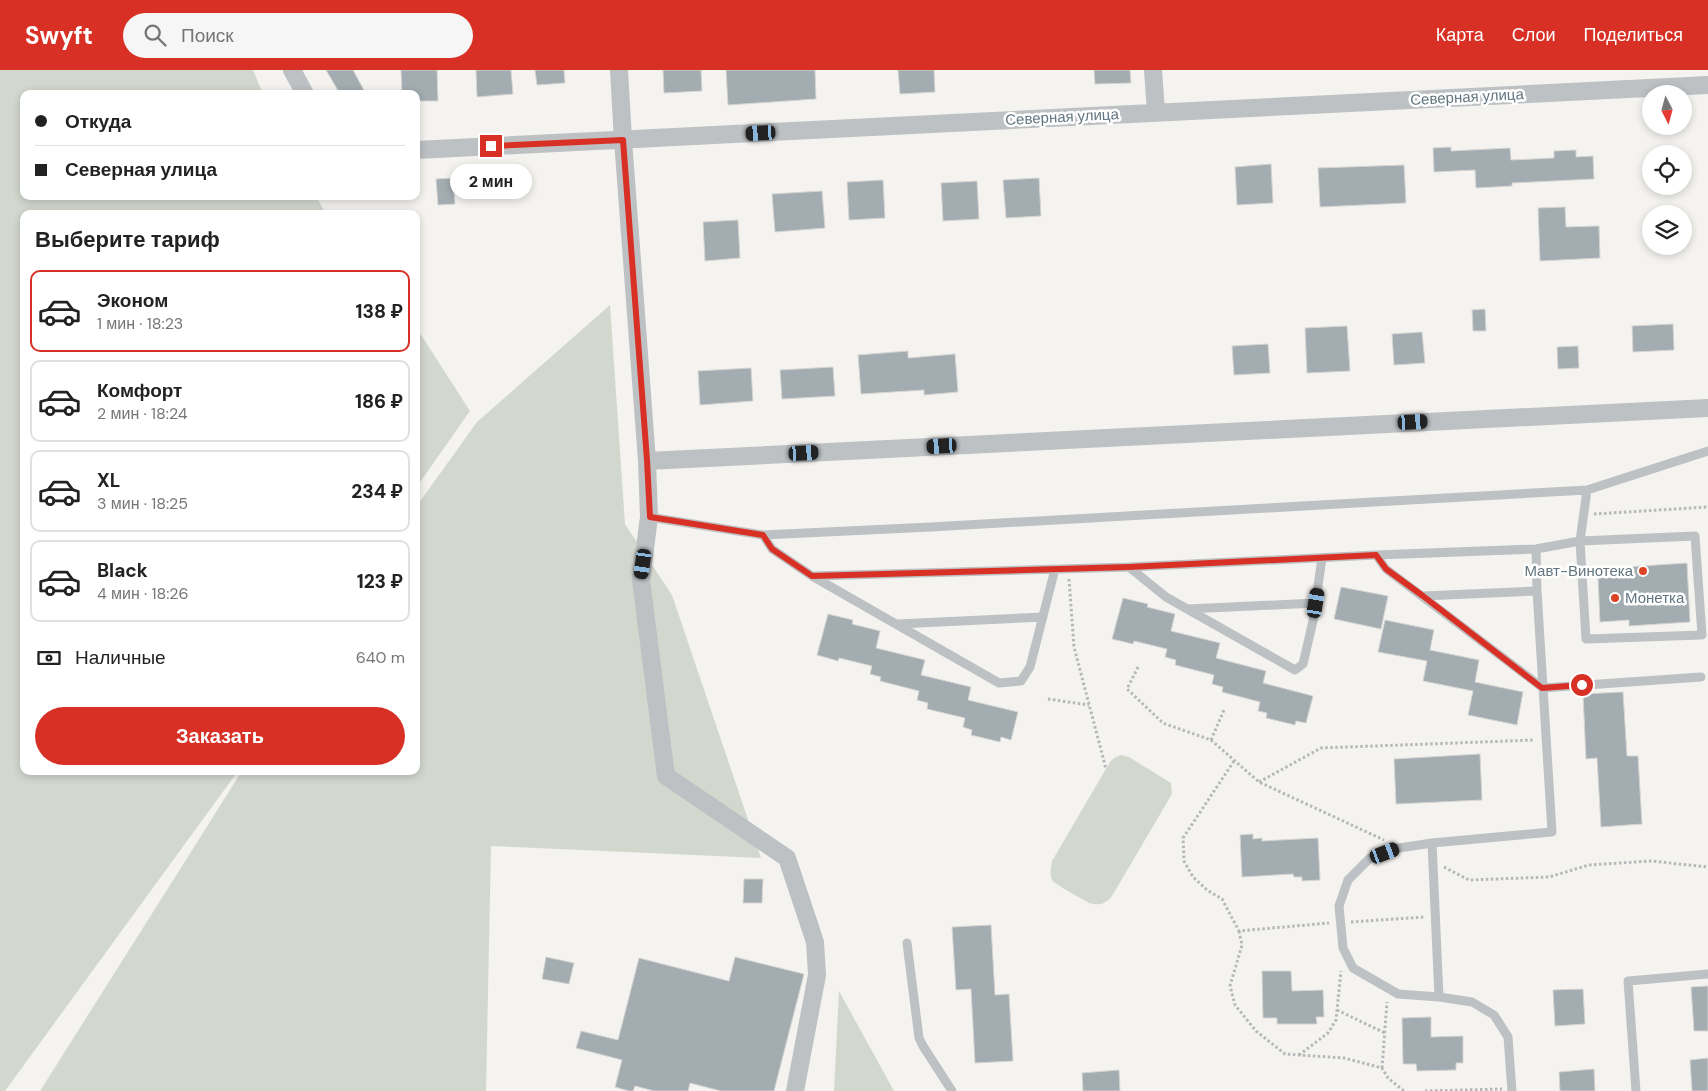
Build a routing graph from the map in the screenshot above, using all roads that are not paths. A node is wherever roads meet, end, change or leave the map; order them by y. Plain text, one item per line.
1 (292, 70) edge
2 (619, 70) edge
3 (1153, 70) edge
4 (1708, 85) edge
5 (303, 90) edge
6 (1156, 112) junction
7 (623, 140) junction
8 (420, 150) edge
9 (1708, 408) edge
10 (1708, 451) edge
11 (647, 460) junction
12 (1587, 490) junction
13 (650, 517) junction
14 (763, 535) junction
15 (1580, 541) junction
16 (1536, 549) junction
17 (1376, 555) junction
18 (1322, 558) junction
19 (1129, 567) junction
20 (1055, 569) junction
21 (812, 576) junction
22 (1537, 591) junction
23 (1423, 596) junction
24 (1316, 603) junction
25 (1188, 609) junction
26 (1043, 617) junction
27 (897, 624) junction
28 (1701, 677) dead end
29 (1542, 688) junction
30 (1432, 843) junction
31 (907, 942) dead end
32 (1708, 974) edge
33 (1439, 997) junction
34 (1512, 1090) edge
35 (796, 1091) edge
36 (952, 1091) edge
37 (1636, 1091) edge

1 - 5 street
2 - 7 street
3 - 6 street
4 - 6 street, Северная улица
6 - 7 street, Северная улица
7 - 8 street, Северная улица
7 - 11 street
9 - 11 street
10 - 12 lane
11 - 13 street
12 - 14 lane
12 - 15 lane
13 - 14 lane
13 - 35 street
14 - 21 lane
15 - 15 lane
15 - 16 lane
16 - 17 lane
16 - 22 lane
17 - 18 lane
17 - 23 lane
18 - 19 lane
18 - 24 lane
19 - 20 lane
19 - 25 lane
20 - 21 lane
20 - 26 lane
21 - 27 lane
22 - 23 lane
22 - 29 lane
23 - 29 lane
24 - 25 lane
24 - 25 lane
26 - 27 lane
26 - 27 lane
28 - 29 lane
29 - 30 lane
30 - 33 lane
30 - 33 lane
31 - 36 lane
32 - 37 lane
33 - 34 lane

